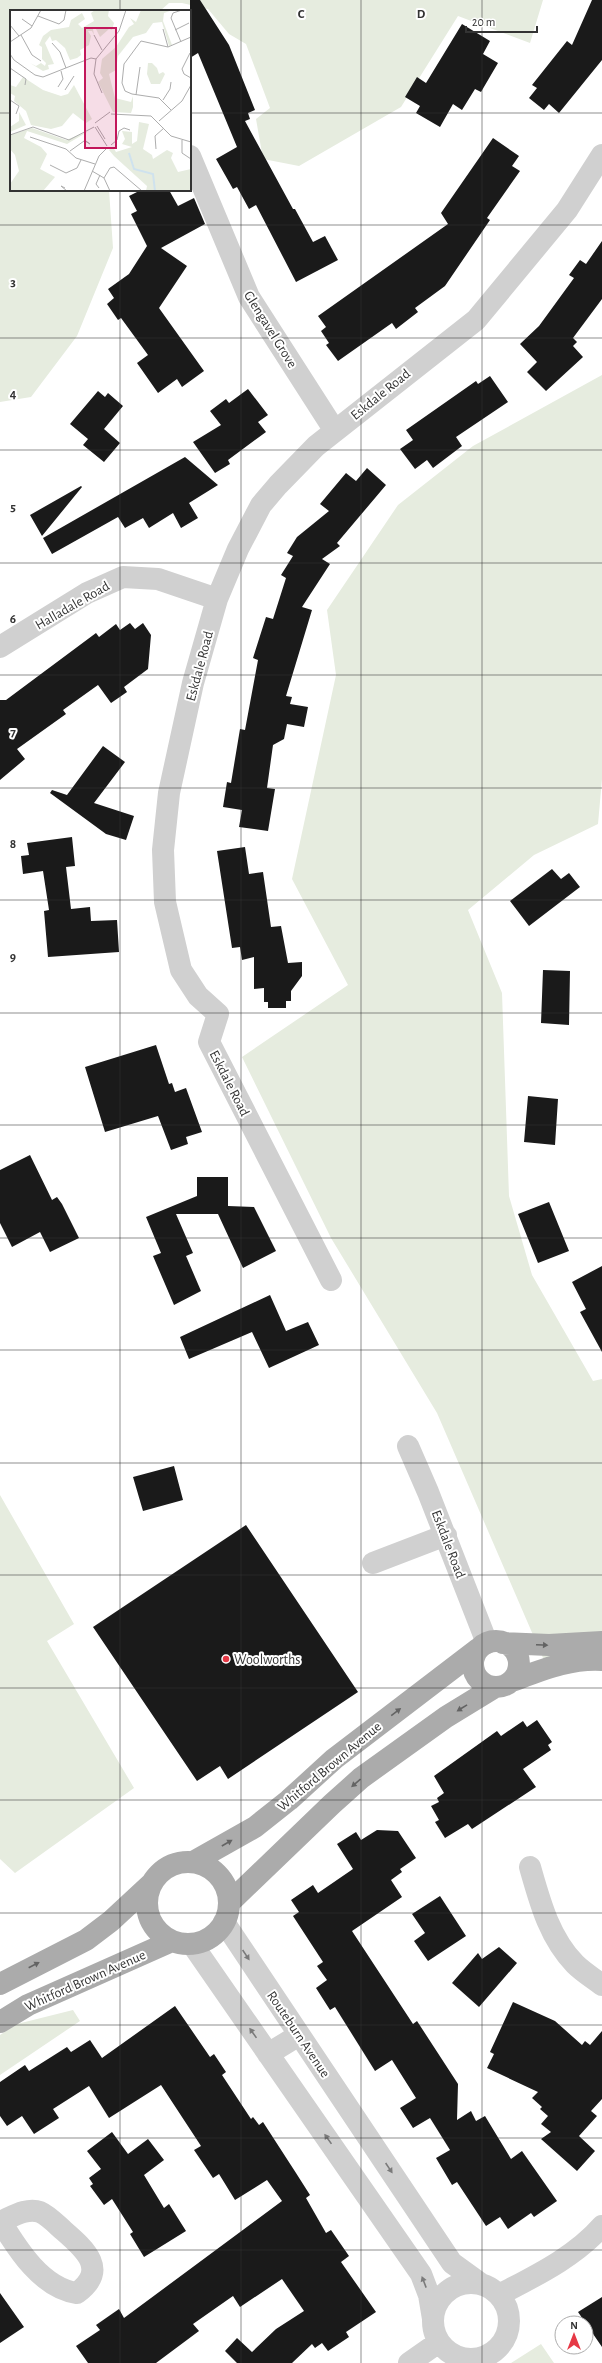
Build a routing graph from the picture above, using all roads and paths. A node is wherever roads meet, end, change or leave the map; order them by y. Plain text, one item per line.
1 (602, 155) edge
2 (191, 158) edge
3 (335, 431) junction
4 (217, 598) junction
5 (0, 648) edge
6 (332, 1280) dead end
7 (408, 1446) dead end
8 (446, 1535) junction
9 (373, 1563) dead end
10 (602, 1642) edge
11 (490, 1645) junction
12 (602, 1660) edge
13 (503, 1684) junction
14 (193, 1862) junction
15 (530, 1867) dead end
16 (152, 1882) junction
17 (227, 1913) junction
18 (182, 1942) junction
19 (0, 1984) edge
20 (602, 1985) edge
21 (0, 2022) edge
22 (299, 2034) junction
23 (268, 2054) junction
24 (374, 2146) junction
25 (345, 2164) junction
26 (602, 2226) edge
27 (490, 2290) junction
28 (433, 2319) junction
29 (439, 2342) junction
30 (409, 2363) edge

1 - 3 street, Eskdale Road
2 - 3 street, Glengavel Grove
3 - 4 street, Eskdale Road
4 - 5 street, Halladale Road
4 - 6 street, Eskdale Road
7 - 8 street, Eskdale Road
8 - 9 street
8 - 11 street, Eskdale Road
11 -> 10 main road
11 - 13 main road
11 - 13 main road
14 -> 11 main road, Whitford Brown Avenue
12 - 13 main road
13 -> 17 main road
14 - 16 main road
14 - 17 main road
15 - 20 street
16 - 18 main road
19 -> 16 main road
17 - 18 main road
17 -> 22 street, Routeburn Avenue
18 - 21 main road, Whitford Brown Avenue
23 -> 18 street
22 - 23 street
22 - 24 street, Routeburn Avenue
25 -> 23 street
24 - 25 street
24 -> 27 street, Routeburn Avenue
28 -> 25 street
26 - 27 street
27 - 28 street
27 - 29 street, Routeburn Avenue
28 - 29 street
29 - 30 street

